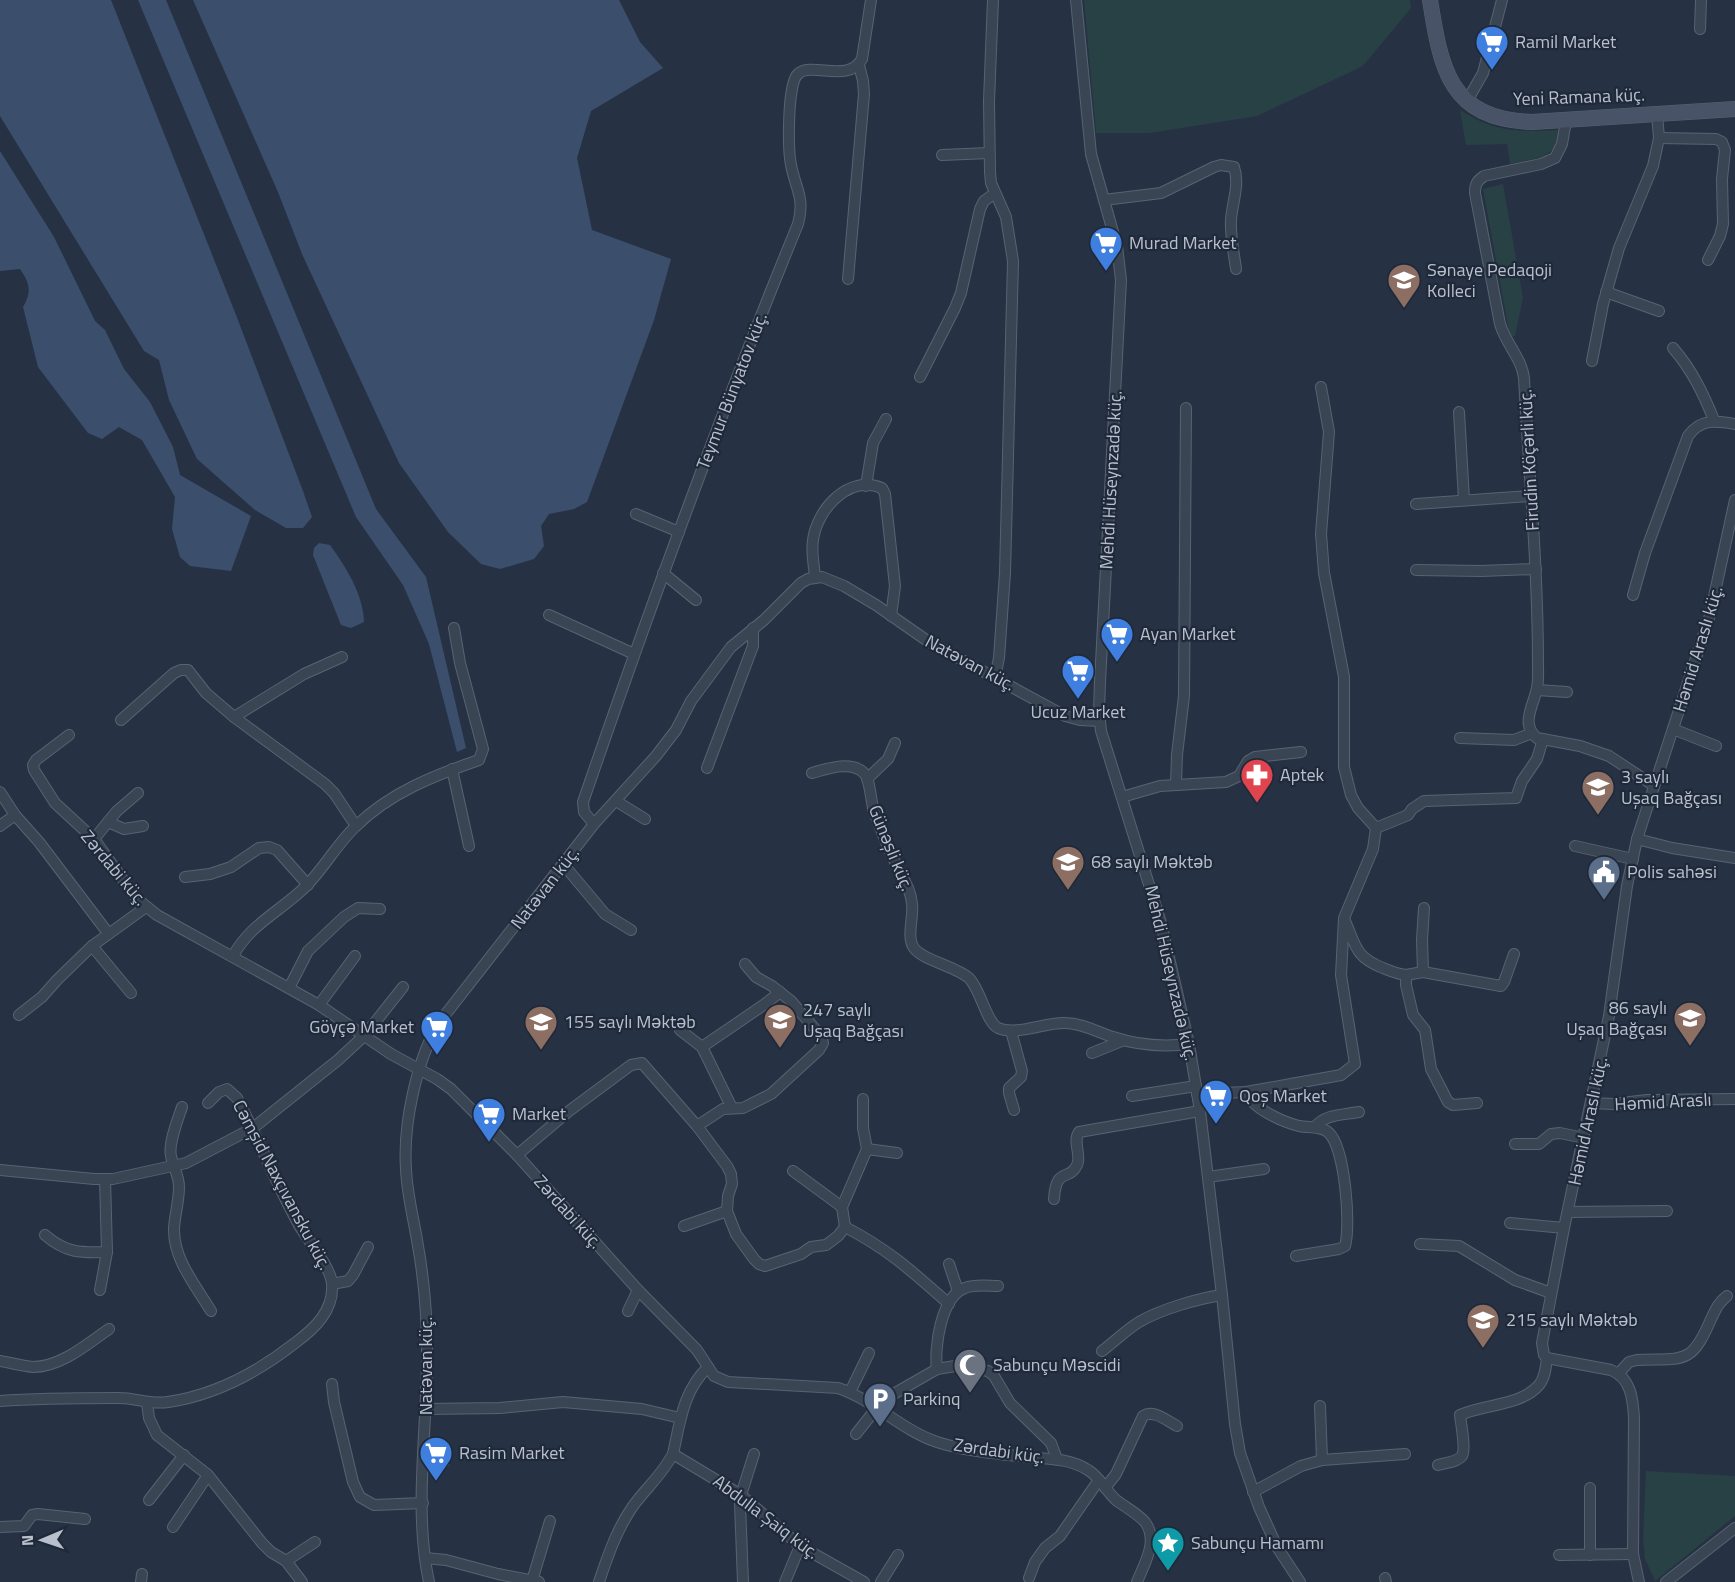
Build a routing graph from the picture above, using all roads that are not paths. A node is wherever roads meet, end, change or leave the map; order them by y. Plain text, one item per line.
1 (871, 0) edge
2 (993, 0) edge
3 (1076, 0) edge
4 (1430, 0) edge
5 (1502, 0) edge
6 (1701, 0) edge
7 (1700, 29) dead end
8 (859, 65) junction
9 (1467, 101) junction
10 (1735, 109) edge
11 (1657, 114) junction
12 (1566, 121) junction
13 (1659, 138) junction
14 (989, 153) junction
15 (942, 155) dead end
16 (995, 193) junction
17 (1104, 200) junction
18 (1708, 260) dead end
19 (1236, 269) dead end
20 (848, 279) dead end
21 (1606, 292) junction
22 (1659, 311) dead end
23 (1673, 348) dead end
24 (1592, 361) dead end
25 (920, 377) dead end
26 (1322, 387) dead end
27 (1186, 408) dead end
28 (1459, 412) dead end
29 (886, 419) dead end
30 (1714, 420) junction
31 (1735, 424) edge
32 (867, 486) junction
33 (1531, 496) junction
34 (1464, 500) junction
35 (1735, 500) edge
36 (1416, 504) dead end
37 (636, 514) dead end
38 (679, 532) junction
39 (1536, 569) junction
40 (1416, 570) dead end
41 (663, 573) junction
42 (815, 577) junction
43 (1633, 595) dead end
44 (696, 600) dead end
45 (549, 615) dead end
46 (891, 616) junction
47 (454, 628) dead end
48 (753, 628) junction
49 (634, 654) junction
50 (342, 657) dead end
51 (995, 677) junction
52 (1537, 690) junction
53 (1567, 692) dead end
54 (234, 717) junction
55 (121, 720) dead end
56 (1100, 721) junction
57 (1672, 729) junction
58 (1532, 733) junction
59 (69, 735) dead end
60 (1460, 738) dead end
61 (1543, 739) junction
62 (895, 743) dead end
63 (1716, 746) dead end
64 (1301, 752) dead end
65 (707, 768) dead end
66 (452, 769) junction
67 (812, 773) dead end
68 (867, 779) junction
69 (1176, 784) junction
70 (1653, 785) junction
71 (0, 792) edge
72 (138, 793) dead end
73 (1122, 797) junction
74 (616, 801) junction
75 (15, 815) junction
76 (645, 819) dead end
77 (108, 822) junction
78 (594, 824) junction
79 (0, 826) edge
80 (143, 826) dead end
81 (356, 826) junction
82 (1376, 828) junction
83 (94, 839) junction
84 (1637, 839) junction
85 (469, 846) dead end
86 (1575, 846) dead end
87 (1735, 858) edge
88 (1633, 859) junction
89 (563, 864) junction
90 (185, 877) dead end
91 (308, 885) junction
92 (146, 907) junction
93 (1424, 908) dead end
94 (380, 909) dead end
95 (1344, 918) junction
96 (631, 930) dead end
97 (108, 933) junction
98 (92, 946) junction
99 (1514, 954) dead end
100 (233, 956) junction
101 (355, 956) dead end
102 (745, 964) dead end
103 (1424, 972) junction
104 (1406, 975) junction
105 (403, 987) dead end
106 (289, 988) junction
107 (780, 992) junction
108 (130, 993) dead end
109 (319, 1005) junction
110 (19, 1015) dead end
111 (680, 1030) dead end
112 (1011, 1031) junction
113 (365, 1035) junction
114 (1124, 1040) junction
115 (1189, 1044) junction
116 (702, 1047) junction
117 (1092, 1053) dead end
118 (419, 1068) junction
119 (1197, 1090) junction
120 (1246, 1092) junction
121 (1132, 1096) dead end
122 (863, 1099) dead end
123 (1735, 1100) edge
124 (208, 1102) dead end
125 (1477, 1103) dead end
126 (1592, 1103) junction
127 (182, 1107) dead end
128 (732, 1108) junction
129 (1014, 1110) dead end
130 (1200, 1111) junction
131 (1359, 1112) dead end
132 (697, 1126) junction
133 (253, 1128) junction
134 (1315, 1128) junction
135 (1584, 1138) junction
136 (1515, 1144) dead end
137 (867, 1149) junction
138 (897, 1153) dead end
139 (518, 1155) junction
140 (176, 1166) junction
141 (1264, 1169) dead end
142 (0, 1170) edge
143 (793, 1171) dead end
144 (1208, 1177) junction
145 (105, 1179) junction
146 (1054, 1199) dead end
147 (842, 1207) junction
148 (727, 1211) junction
149 (1667, 1211) dead end
150 (1568, 1212) junction
151 (1510, 1223) dead end
152 (684, 1226) dead end
153 (845, 1227) junction
154 (1564, 1228) junction
155 (45, 1235) dead end
156 (1420, 1244) dead end
157 (368, 1247) dead end
158 (107, 1252) junction
159 (1296, 1256) dead end
160 (949, 1264) dead end
161 (332, 1284) junction
162 (998, 1286) dead end
163 (100, 1290) dead end
164 (638, 1290) junction
165 (958, 1291) junction
166 (1551, 1293) junction
167 (1222, 1294) junction
168 (1727, 1296) dead end
169 (949, 1304) junction
170 (211, 1311) dead end
171 (628, 1311) dead end
172 (109, 1329) dead end
173 (1102, 1351) dead end
174 (869, 1353) dead end
175 (1547, 1358) junction
176 (0, 1361) edge
177 (708, 1367) junction
178 (937, 1370) junction
179 (1619, 1373) junction
180 (332, 1383) dead end
181 (850, 1392) junction
182 (0, 1401) edge
183 (147, 1403) junction
184 (1320, 1406) dead end
185 (876, 1408) junction
186 (426, 1409) junction
187 (680, 1418) junction
188 (1177, 1426) dead end
189 (856, 1434) dead end
190 (673, 1454) junction
191 (754, 1454) dead end
192 (1405, 1454) dead end
193 (184, 1455) junction
194 (1057, 1459) junction
195 (424, 1460) junction
196 (1322, 1460) junction
197 (444, 1462) dead end
198 (1438, 1465) dead end
199 (208, 1475) junction
200 (1102, 1484) junction
201 (1590, 1488) dead end
202 (1253, 1492) junction
203 (741, 1495) junction
204 (149, 1500) dead end
205 (423, 1503) junction
206 (86, 1519) dead end
207 (550, 1521) dead end
208 (0, 1527) edge
209 (173, 1527) dead end
210 (1735, 1528) edge
211 (315, 1542) dead end
212 (800, 1546) junction
213 (1633, 1554) junction
214 (898, 1555) dead end
215 (1559, 1555) dead end
216 (1590, 1555) junction
217 (425, 1558) junction
218 (286, 1561) junction
219 (1029, 1578) dead end
220 (535, 1581) edge
221 (302, 1582) edge
222 (429, 1582) edge
223 (599, 1582) edge
224 (743, 1582) edge
225 (785, 1582) edge
226 (864, 1582) edge
227 (881, 1582) edge
228 (1137, 1582) edge
229 (1300, 1582) edge
230 (1639, 1582) edge
231 (1666, 1582) edge

1 - 8 street
2 - 14 street
3 - 17 street, Mehdi Hüseynzadə küç.
4 - 9 street, Yeni Ramana küç.
5 - 9 street
6 - 7 street
8 - 20 street
8 - 38 street, Teymur Bünyatov küç.
9 - 12 street, Yeni Ramana küç.
10 - 11 street, Yeni Ramana küç.
11 - 12 street, Yeni Ramana küç.
11 - 13 street
12 - 33 street, Firudin Köçərli küç.
13 - 18 street
13 - 21 street
14 - 15 street
14 - 16 street
16 - 25 street
16 - 51 street
17 - 19 street
17 - 56 street, Mehdi Hüseynzadə küç.
21 - 22 street
21 - 24 street
23 - 30 street
26 - 82 street
27 - 69 street
28 - 34 street
29 - 32 street
30 - 31 street
30 - 43 street
32 - 42 street
32 - 46 street
33 - 34 street
33 - 39 street, Firudin Köçərli küç.
34 - 36 street
35 - 57 street, Həmid Araslı küç.
37 - 38 street
38 - 41 street, Teymur Bünyatov küç.
39 - 40 street
39 - 52 street, Firudin Köçərli küç.
41 - 44 street
41 - 49 street, Teymur Bünyatov küç.
42 - 46 street, Natəvan küç.
42 - 48 street, Natəvan küç.
45 - 49 street
46 - 51 street, Natəvan küç.
47 - 66 street
48 - 65 street
48 - 74 street, Natəvan küç.
49 - 78 street, Teymur Bünyatov küç.
50 - 54 street
51 - 56 street, Natəvan küç.
52 - 53 street
52 - 58 street, Firudin Köçərli küç.
54 - 55 street
54 - 81 street
56 - 73 street, Mehdi Hüseynzadə küç.
57 - 63 street
57 - 70 street, Həmid Araslı küç.
58 - 60 street
58 - 61 street
59 - 83 street, Zərdabi küç.
61 - 70 street
61 - 82 street
62 - 68 street
64 - 69 street
66 - 81 street
66 - 85 street
67 - 68 street
68 - 112 street, Günəşli küç.
69 - 73 street
70 - 84 street, Həmid Araslı küç.
71 - 75 street
72 - 77 street
73 - 115 street, Mehdi Hüseynzadə küç.
74 - 76 street
74 - 78 street, Natəvan küç.
75 - 79 street
75 - 97 street
77 - 80 street
77 - 83 street
78 - 89 street, Natəvan küç.
81 - 91 street
82 - 95 street
83 - 92 street, Zərdabi küç.
84 - 87 street
84 - 88 street, Həmid Araslı küç.
86 - 88 street
88 - 126 street, Həmid Araslı küç.
89 - 96 street
89 - 118 street, Natəvan küç.
90 - 91 street
91 - 100 street
92 - 97 street
92 - 100 street, Zərdabi küç.
93 - 103 street
94 - 106 street
95 - 104 street
95 - 120 street
97 - 98 street
98 - 108 street
98 - 110 street
99 - 103 street
100 - 106 street, Zərdabi küç.
101 - 109 street
102 - 107 street
103 - 104 street
104 - 125 street
105 - 113 street
106 - 109 street, Zərdabi küç.
107 - 116 street
107 - 128 street
109 - 113 street, Zərdabi küç.
111 - 116 street
112 - 114 street
112 - 129 street
113 - 118 street, Zərdabi küç.
113 - 133 street
114 - 115 street
114 - 117 street
115 - 119 street, Mehdi Hüseynzadə küç.
116 - 128 street
118 - 139 street, Zərdabi küç.
118 - 186 street, Natəvan küç.
119 - 120 street
119 - 121 street
119 - 130 street, Mehdi Hüseynzadə küç.
120 - 134 street
122 - 137 street
123 - 126 street, Həmid Araslı
124 - 133 street, Cəmşid Naxçıvansku küç.
126 - 135 street, Həmid Araslı küç.
127 - 140 street
128 - 132 street
130 - 144 street, Mehdi Hüseynzadə küç.
130 - 146 street
131 - 134 street
132 - 139 street
132 - 148 street
133 - 140 street
133 - 161 street, Cəmşid Naxçıvansku küç.
134 - 159 street
135 - 136 street
135 - 150 street, Həmid Araslı küç.
137 - 138 street
137 - 147 street
139 - 164 street, Zərdabi küç.
140 - 145 street
140 - 170 street
141 - 144 street
142 - 145 street
143 - 147 street
144 - 167 street, Mehdi Hüseynzadə küç.
145 - 158 street
147 - 153 street
148 - 152 street
148 - 153 street
149 - 150 street
150 - 154 street, Həmid Araslı küç.
151 - 154 street
153 - 169 street
154 - 166 street, Həmid Araslı küç.
155 - 158 street
156 - 166 street
157 - 161 street
158 - 163 street
160 - 165 street
161 - 183 street, Cəmşid Naxçıvansku küç.
162 - 165 street
164 - 171 street
164 - 177 street, Zərdabi küç.
165 - 169 street
166 - 175 street, Həmid Araslı küç.
167 - 173 street
167 - 202 street, Mehdi Hüseynzadə küç.
168 - 179 street
169 - 178 street
172 - 176 street
174 - 181 street
175 - 179 street
175 - 198 street
177 - 181 street, Zərdabi küç.
177 - 187 street
178 - 185 street
178 - 194 street
179 - 213 street
180 - 205 street
181 - 185 street, Zərdabi küç.
182 - 183 street, Cəmşid Naxçıvansku küç.
183 - 193 street
184 - 196 street
185 - 189 street
185 - 194 street, Zərdabi küç.
186 - 187 street
186 - 195 street, Natəvan küç.
187 - 190 street
188 - 200 street
190 - 203 street, Abdulla Şaiq küç.
190 - 223 street
191 - 203 street
192 - 196 street
193 - 199 street
193 - 204 street
194 - 200 street, Zərdabi küç.
195 - 197 street
195 - 205 street, Natəvan küç.
196 - 202 street
199 - 209 street
199 - 218 street
200 - 219 street
200 - 228 street, Zərdabi küç.
201 - 216 street
202 - 229 street, Mehdi Hüseynzadə küç.
203 - 212 street, Abdulla Şaiq küç.
203 - 224 street
205 - 217 street, Natəvan küç.
206 - 208 street
207 - 220 street
210 - 231 street
211 - 218 street
212 - 225 street
212 - 226 street, Abdulla Şaiq küç.
213 - 216 street
213 - 230 street
214 - 227 street
215 - 216 street
217 - 220 street
217 - 222 street, Natəvan küç.
218 - 221 street

